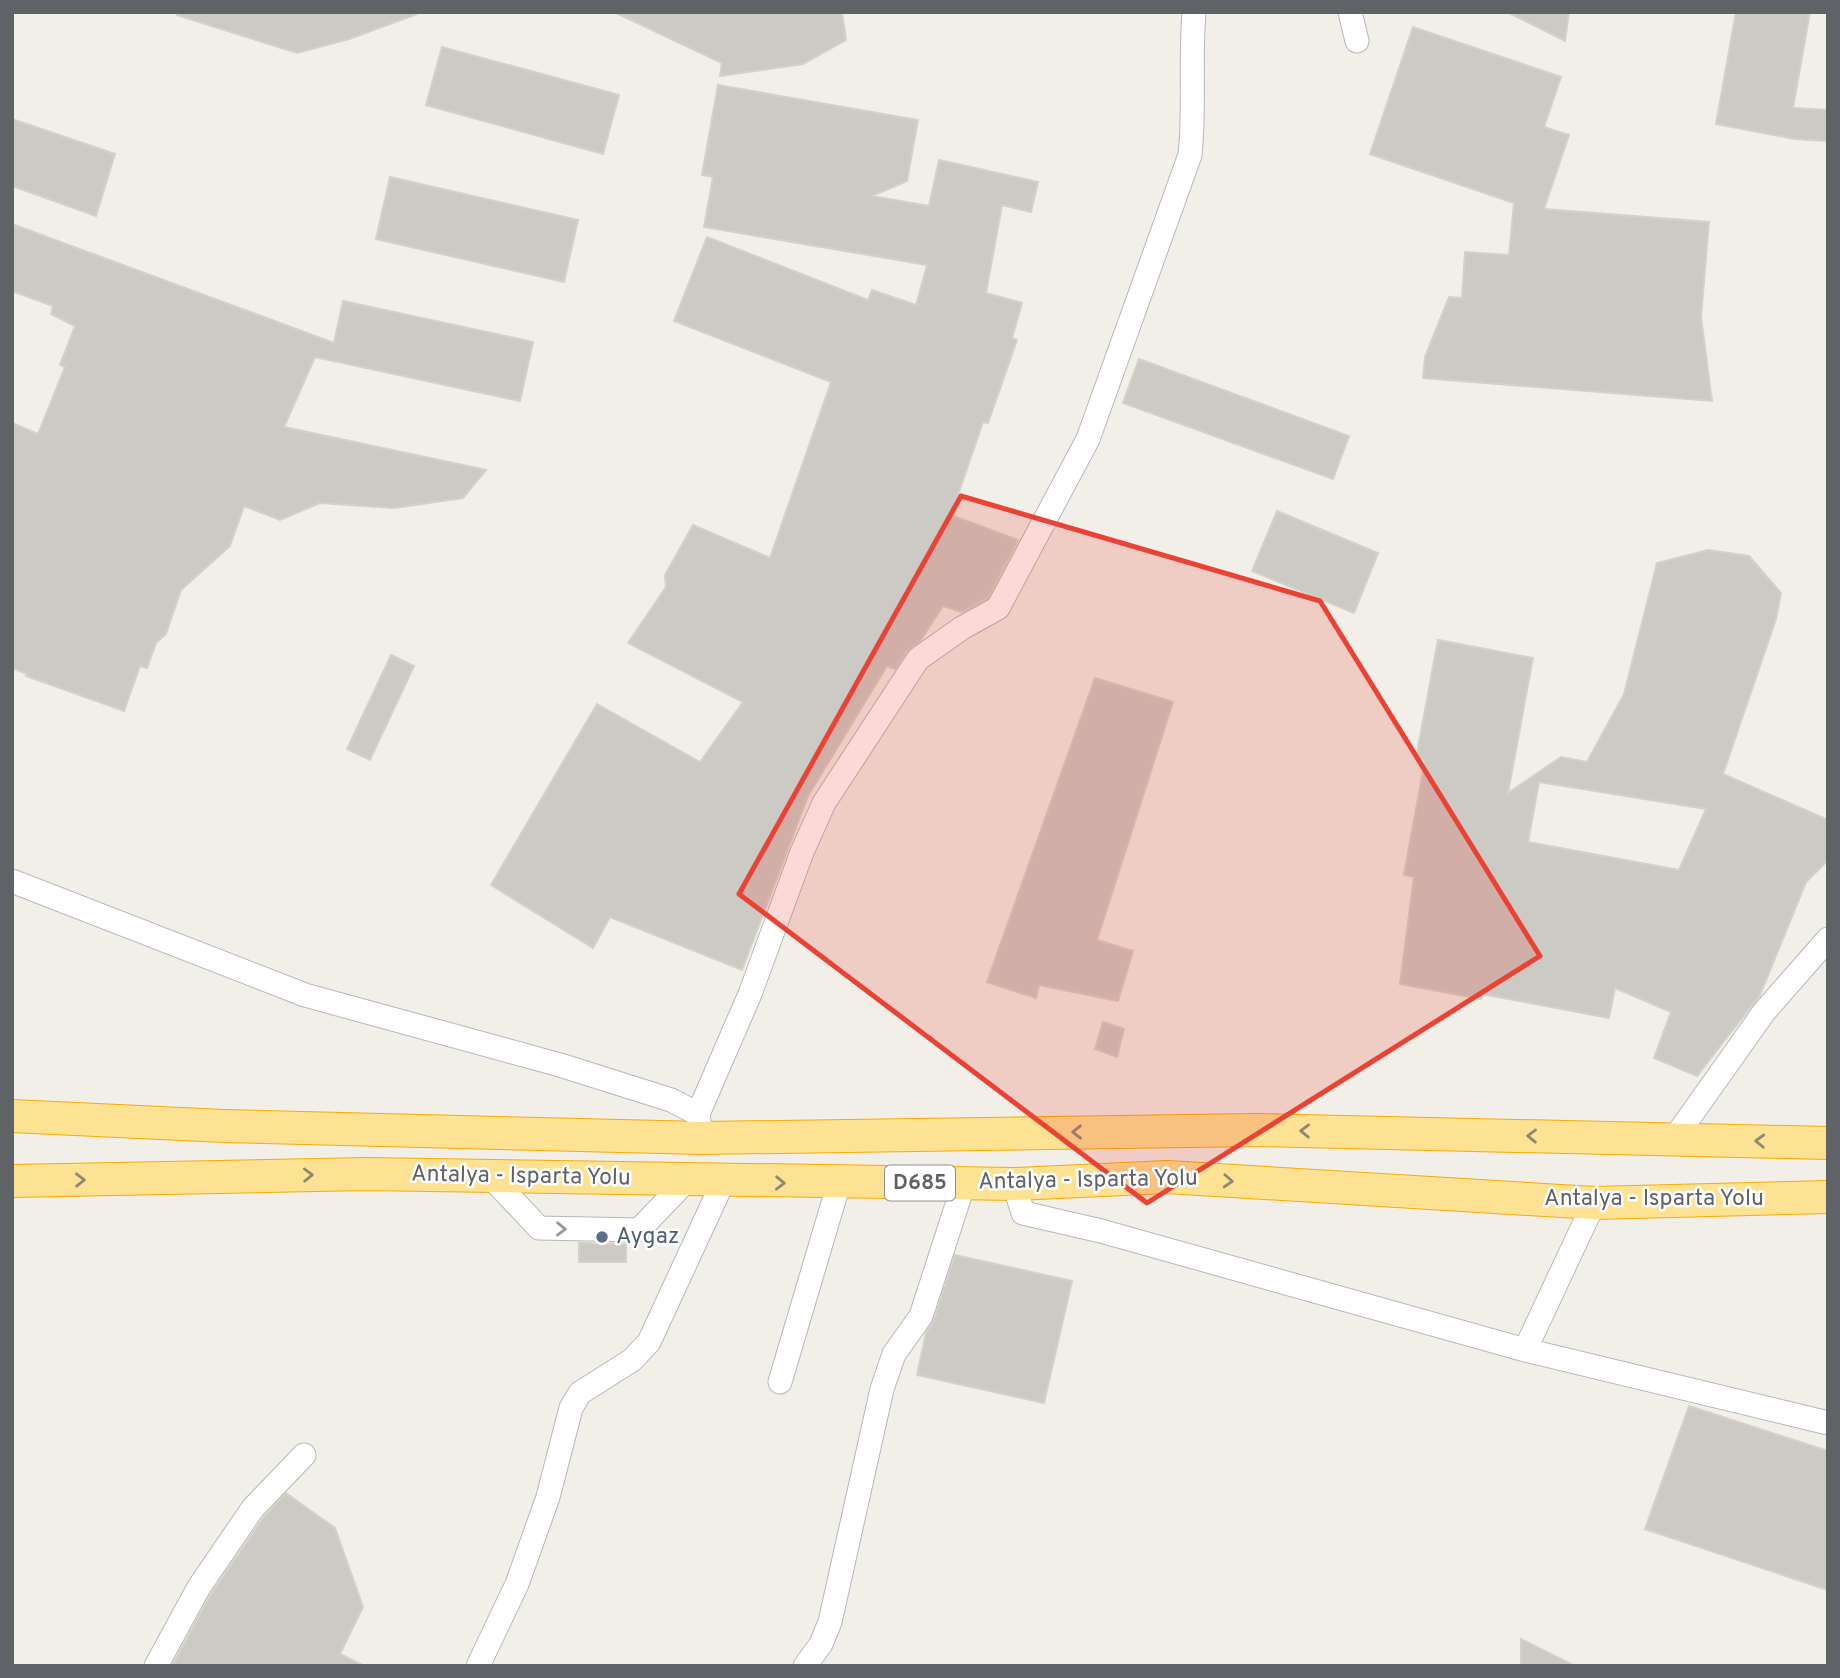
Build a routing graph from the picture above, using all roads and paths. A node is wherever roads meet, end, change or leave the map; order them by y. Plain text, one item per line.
1 (1194, 12) edge
2 (1350, 12) edge
3 (1357, 41) dead end
4 (12, 881) edge
5 (1828, 939) edge
6 (12, 1116) edge
7 (700, 1126) junction
8 (1674, 1139) junction
9 (1828, 1143) edge
10 (491, 1177) junction
11 (12, 1181) edge
12 (686, 1181) junction
13 (723, 1182) junction
14 (839, 1183) junction
15 (964, 1183) junction
16 (1014, 1184) junction
17 (1828, 1197) edge
18 (1594, 1203) junction
19 (1525, 1350) junction
20 (780, 1382) dead end
21 (1828, 1423) edge
22 (304, 1455) dead end
23 (156, 1666) edge
24 (478, 1666) edge
25 (805, 1666) edge

1 - 7 street
2 - 3 street
4 - 7 street
5 - 8 street
6 - 7 highway, Antalya - Isparta Yolu / D685
8 -> 7 highway, Antalya - Isparta Yolu / D685
9 -> 8 highway, Antalya - Isparta Yolu / D685
11 -> 10 highway, Antalya - Isparta Yolu / D685
10 - 12 highway, Antalya - Isparta Yolu / D685
10 -> 12 street
12 - 13 highway, Antalya - Isparta Yolu / D685
13 -> 14 highway, Antalya - Isparta Yolu / D685
13 - 24 street
14 - 15 highway, Antalya - Isparta Yolu / D685
14 - 20 street
15 - 16 highway, Antalya - Isparta Yolu / D685
15 - 25 street
16 -> 18 highway, Antalya - Isparta Yolu / D685
16 - 19 street
17 - 18 highway, Antalya - Isparta Yolu / D685
18 - 19 street
19 - 21 street
22 - 23 street

